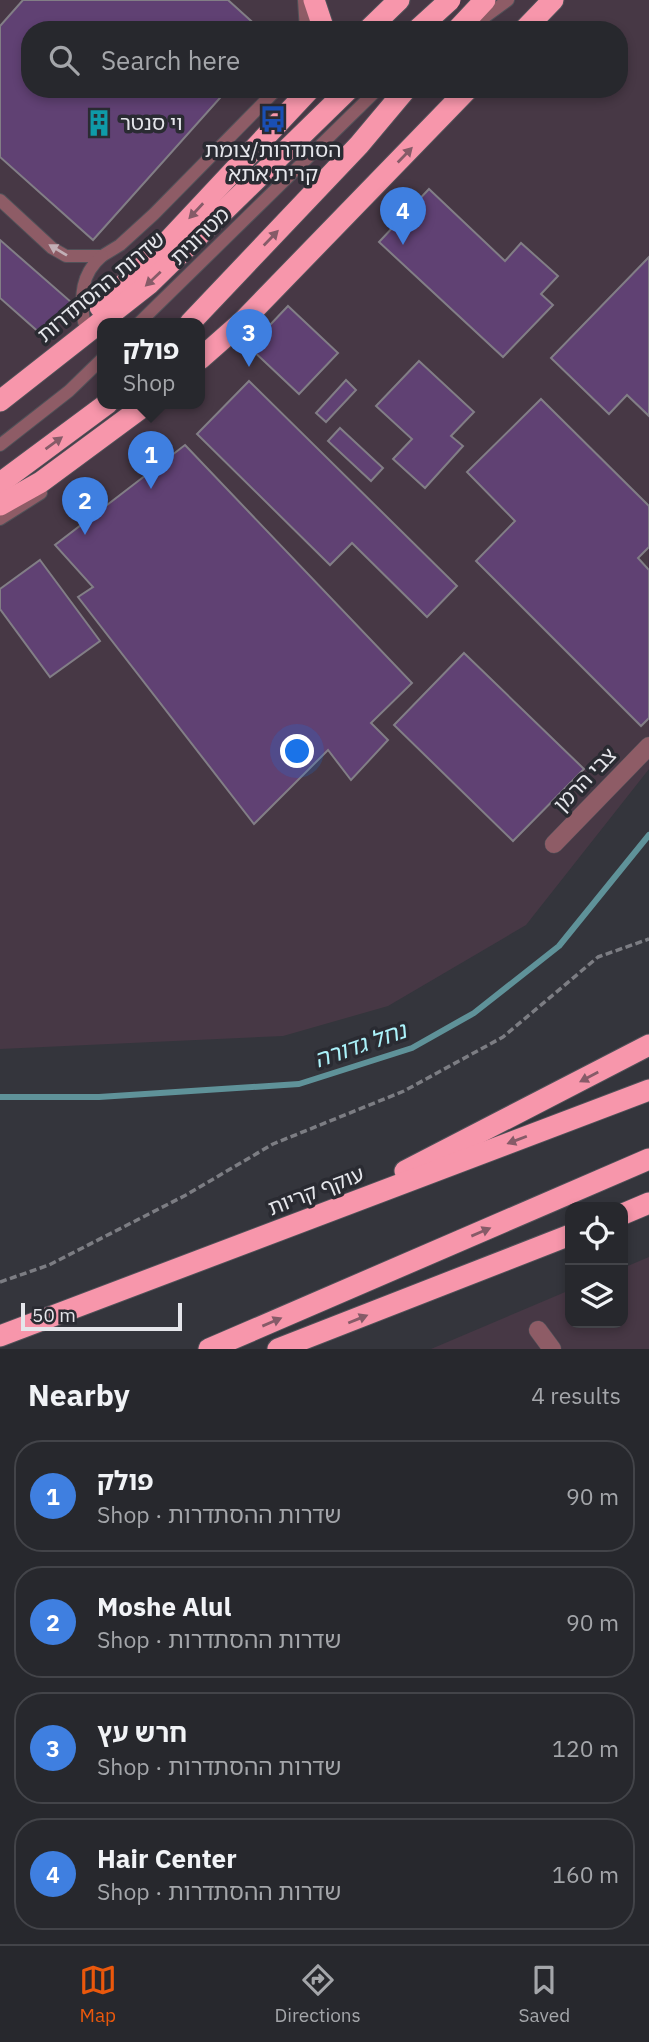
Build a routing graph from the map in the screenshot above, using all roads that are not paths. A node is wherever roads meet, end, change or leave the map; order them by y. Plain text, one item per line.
1 (304, 0) edge
2 (314, 0) edge
3 (399, 0) edge
4 (441, 0) edge
5 (450, 0) edge
6 (485, 0) edge
7 (508, 0) edge
8 (553, 0) edge
9 (305, 21) edge
10 (321, 21) edge
11 (377, 21) edge
12 (426, 21) edge
13 (429, 21) edge
14 (465, 21) edge
15 (479, 21) edge
16 (533, 21) edge
17 (268, 98) edge
18 (302, 98) edge
19 (339, 98) edge
20 (369, 98) edge
21 (398, 98) edge
22 (459, 98) edge
23 (365, 197) junction
24 (0, 200) edge
25 (102, 256) junction
26 (106, 318) edge
27 (144, 318) edge
28 (195, 318) edge
29 (84, 322) junction
30 (97, 325) edge
31 (205, 355) edge
32 (97, 364) edge
33 (205, 365) edge
34 (0, 388) edge
35 (0, 401) edge
36 (100, 409) edge
37 (140, 409) edge
38 (153, 409) edge
39 (0, 445) edge
40 (0, 483) edge
41 (0, 505) edge
42 (0, 519) edge
43 (649, 746) edge
44 (554, 844) dead end
45 (649, 1045) edge
46 (649, 1090) edge
47 (649, 1159) edge
48 (649, 1203) edge
49 (628, 1212) edge
50 (565, 1237) edge
51 (88, 1305) junction
52 (538, 1330) dead end
53 (0, 1336) edge
54 (209, 1349) edge
55 (278, 1349) edge
56 (552, 1349) edge

1 - 9 lane
2 - 10 highway
3 - 11 highway
4 - 12 lane
5 - 13 highway, bridge
6 - 14 highway
7 - 15 lane
8 - 16 highway
17 - 25 lane
18 -> 29 highway
19 -> 26 highway, שדרות ההסתדרות
20 - 27 lane, מטרונית
28 -> 21 highway
23 -> 22 highway
23 - 31 highway
23 - 33 lane
25 -> 24 lane
25 - 29 lane
29 - 34 highway
30 -> 35 highway, שדרות ההסתדרות
32 - 39 lane
40 -> 36 highway
37 - 41 highway
38 - 42 lane
43 - 44 street, צבי הרמן
45 -> 51 highway
46 -> 51 highway, עוקף קריות
54 -> 47 highway
48 - 49 highway
55 -> 50 highway
51 - 53 highway, עוקף קריות
52 - 56 street

